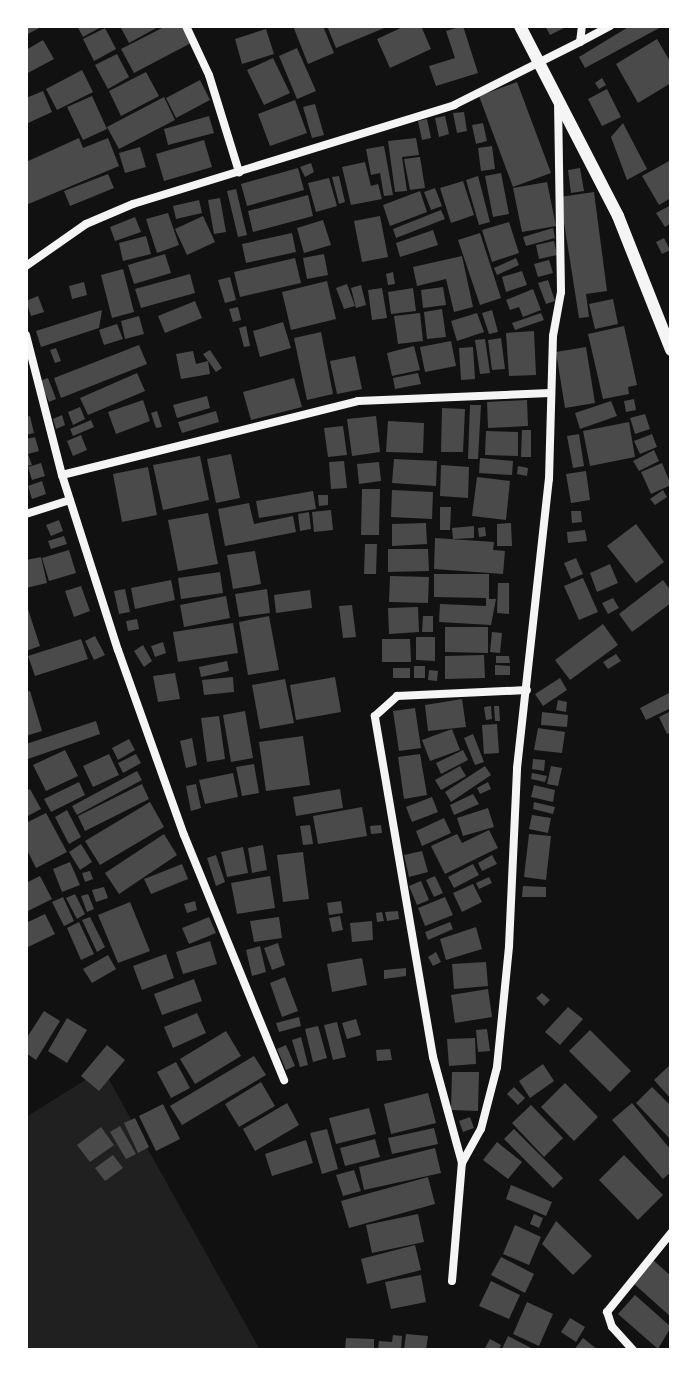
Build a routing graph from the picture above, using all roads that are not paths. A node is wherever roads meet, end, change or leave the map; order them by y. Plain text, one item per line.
1 (186, 26) edge
2 (520, 26) edge
3 (582, 26) edge
4 (610, 26) edge
5 (580, 42) junction
6 (539, 62) junction
7 (558, 101) junction
8 (239, 172) junction
9 (26, 266) edge
10 (26, 335) edge
11 (671, 350) edge
12 (550, 393) junction
13 (62, 475) junction
14 (70, 500) junction
15 (26, 514) edge
16 (527, 690) junction
17 (284, 1080) dead end
18 (462, 1163) junction
19 (671, 1233) edge
20 (452, 1281) dead end
21 (633, 1350) edge

1 - 8 street
2 - 6 street
3 - 5 street
4 - 5 street
5 - 6 street
6 - 7 street
6 - 8 street
7 - 11 street
7 - 12 street
8 - 9 street
10 - 13 street
12 - 13 street
12 - 16 street
13 - 14 street
14 - 15 street
14 - 17 street
16 - 18 street
16 - 18 street
18 - 20 street
19 - 21 street

